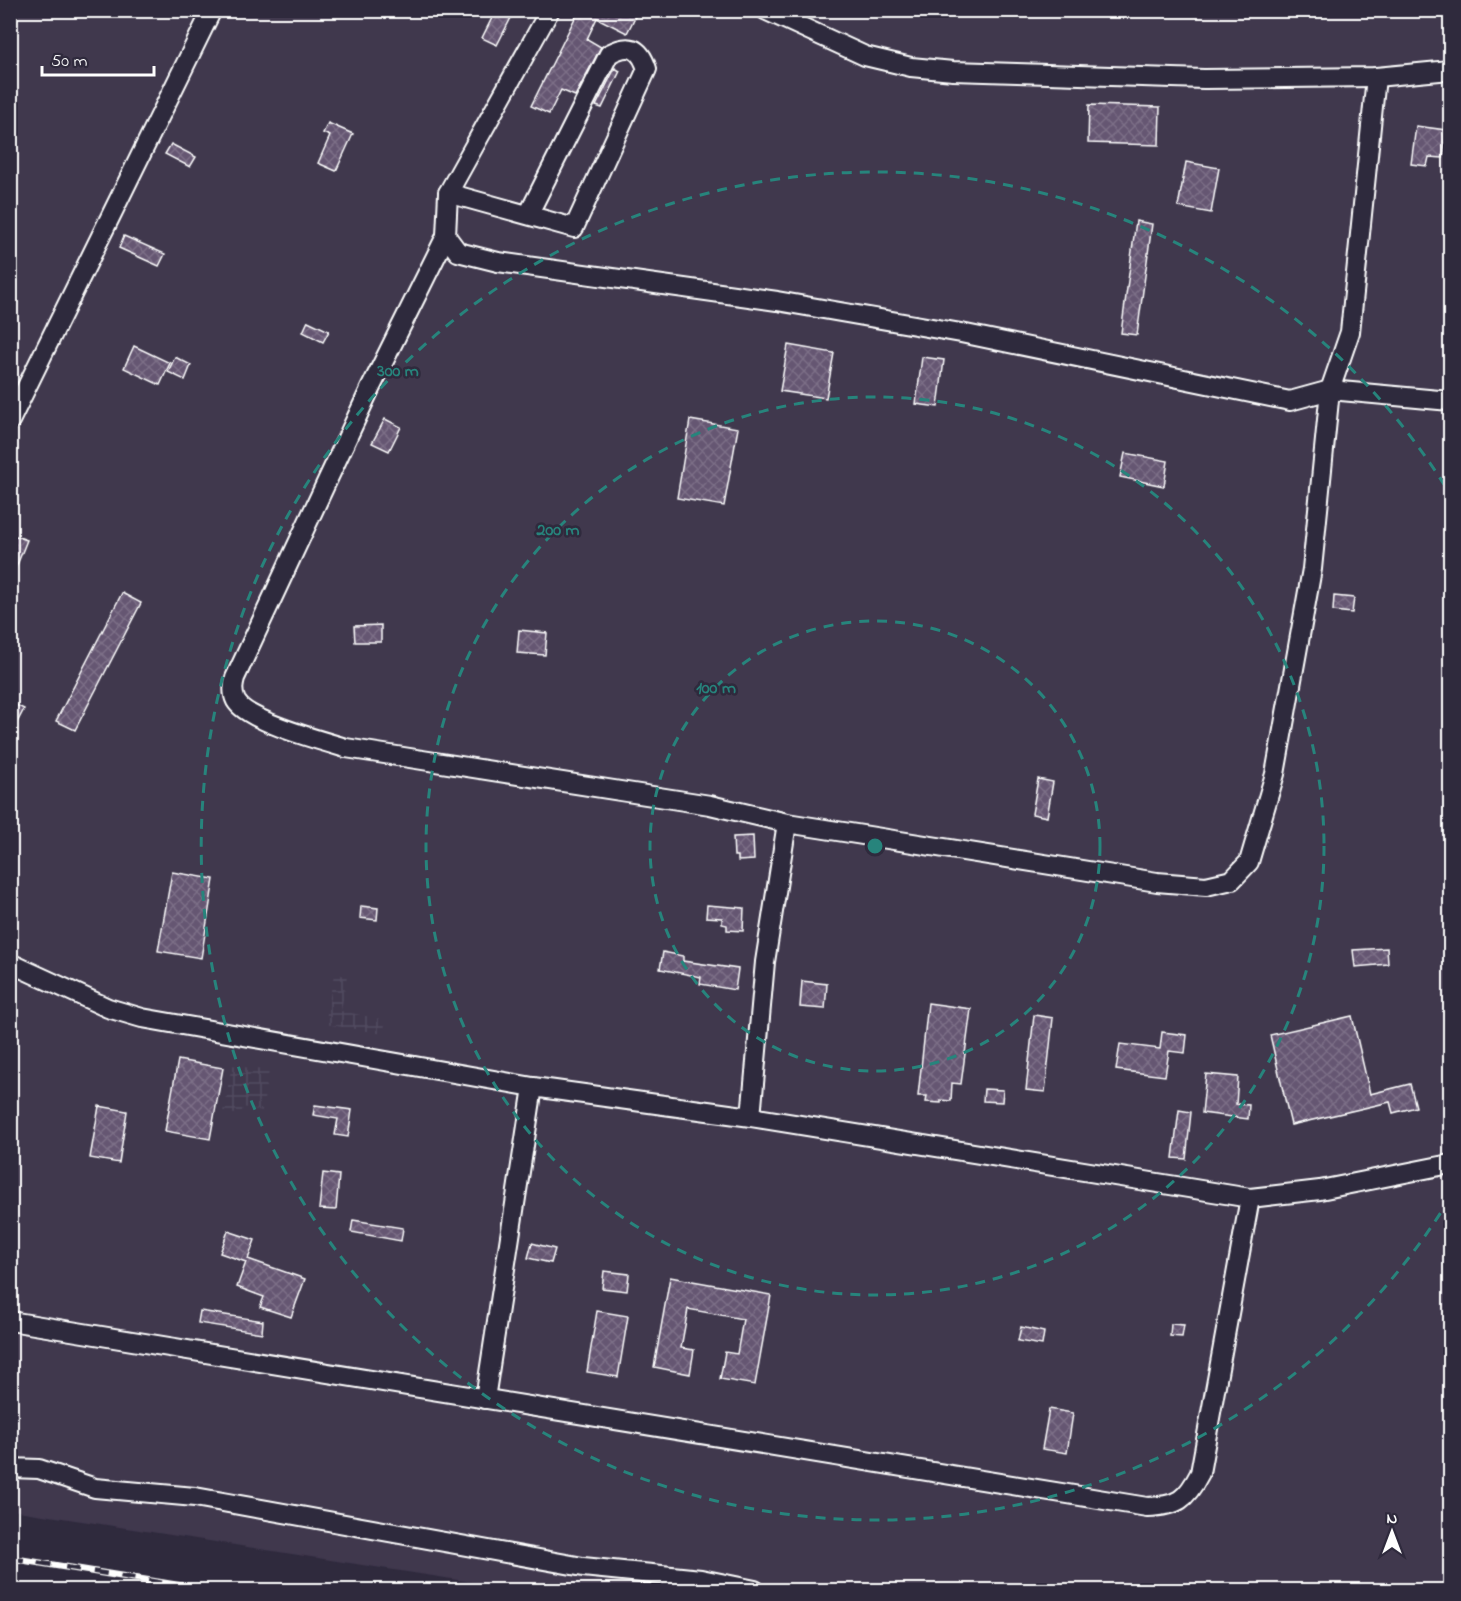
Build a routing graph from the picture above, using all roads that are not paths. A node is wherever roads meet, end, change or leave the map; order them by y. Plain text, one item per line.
1 (212, 10) edge
2 (550, 10) edge
3 (765, 10) edge
4 (1450, 70) edge
5 (1376, 77) junction
6 (448, 193) junction
7 (528, 215) junction
8 (447, 236) junction
9 (1330, 390) junction
10 (1450, 401) edge
11 (10, 421) edge
12 (788, 823) junction
13 (10, 963) edge
14 (533, 1086) junction
15 (751, 1117) junction
16 (1450, 1164) edge
17 (1250, 1198) junction
18 (10, 1321) edge
19 (485, 1399) junction
20 (10, 1468) edge
21 (755, 1590) edge

1 - 11 street
2 - 6 street
3 - 5 street
4 - 5 street
5 - 9 street
6 - 7 street
6 - 8 street
7 - 7 street
8 - 9 street
8 - 12 street
9 - 10 street
9 - 12 street
12 - 15 street
13 - 14 street
14 - 15 street
14 - 19 street
15 - 17 street
16 - 17 street
17 - 19 street
18 - 19 street
20 - 21 street

